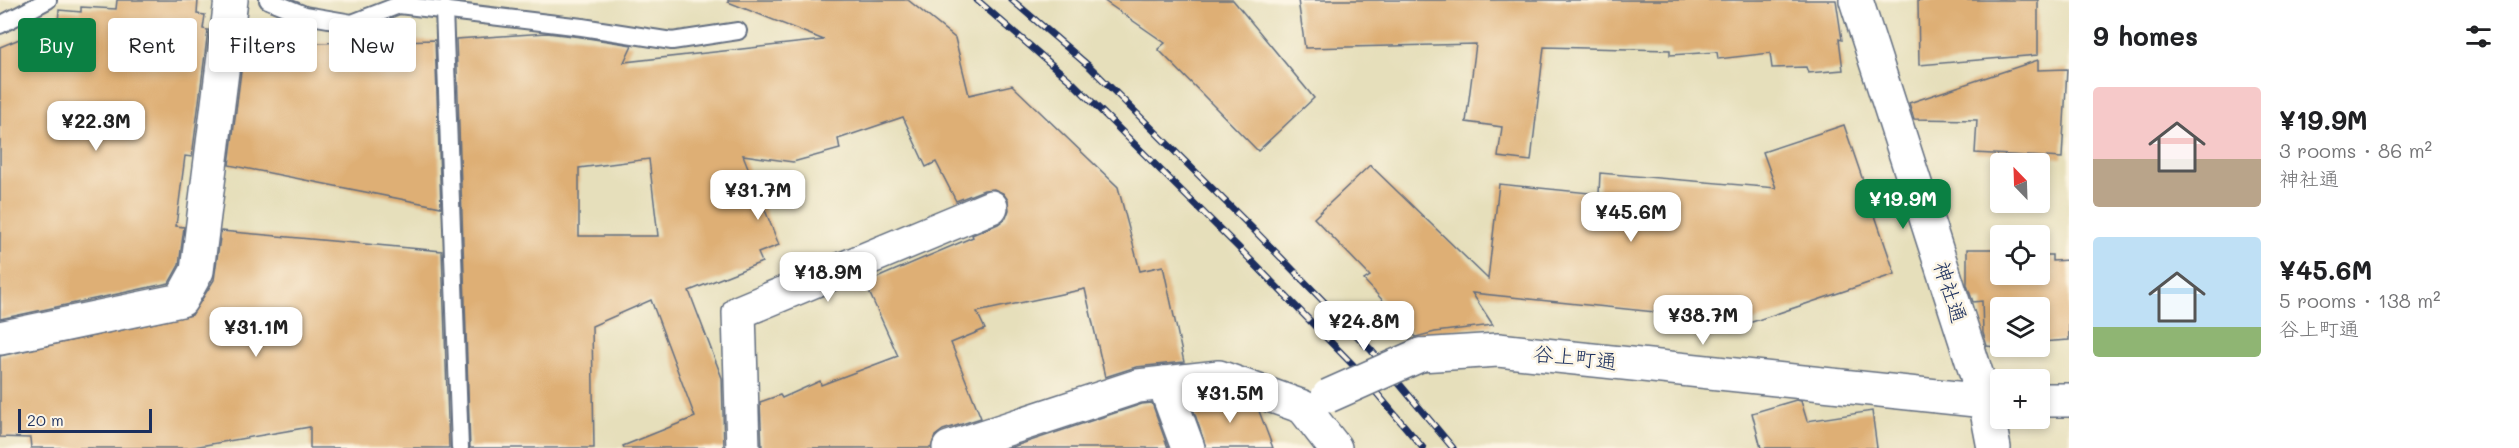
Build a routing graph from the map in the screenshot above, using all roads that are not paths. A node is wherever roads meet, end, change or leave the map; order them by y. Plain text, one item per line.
1 (48, 0) edge
2 (231, 0) edge
3 (268, 0) edge
4 (1856, 0) edge
5 (400, 3) edge
6 (444, 9) junction
7 (0, 25) edge
8 (738, 31) dead end
9 (991, 207) dead end
10 (0, 338) edge
11 (1164, 383) junction
12 (1990, 392) edge
13 (2050, 400) edge
14 (2069, 400) edge
15 (1315, 401) junction
16 (1990, 401) edge
17 (1994, 429) edge
18 (955, 447) edge
19 (460, 448) edge
20 (743, 448) edge
21 (1188, 448) edge
22 (1335, 448) edge
23 (1994, 448) edge

1 - 7 lane
2 - 10 street
3 - 5 lane
4 - 12 street, 神社通
5 - 6 lane
6 - 8 lane
6 - 19 lane
9 - 20 street
11 - 15 street
11 - 18 street
11 - 21 street
13 - 14 street
15 - 16 street, 谷上町通, bridge
15 - 22 street
17 - 23 street, 神社通

